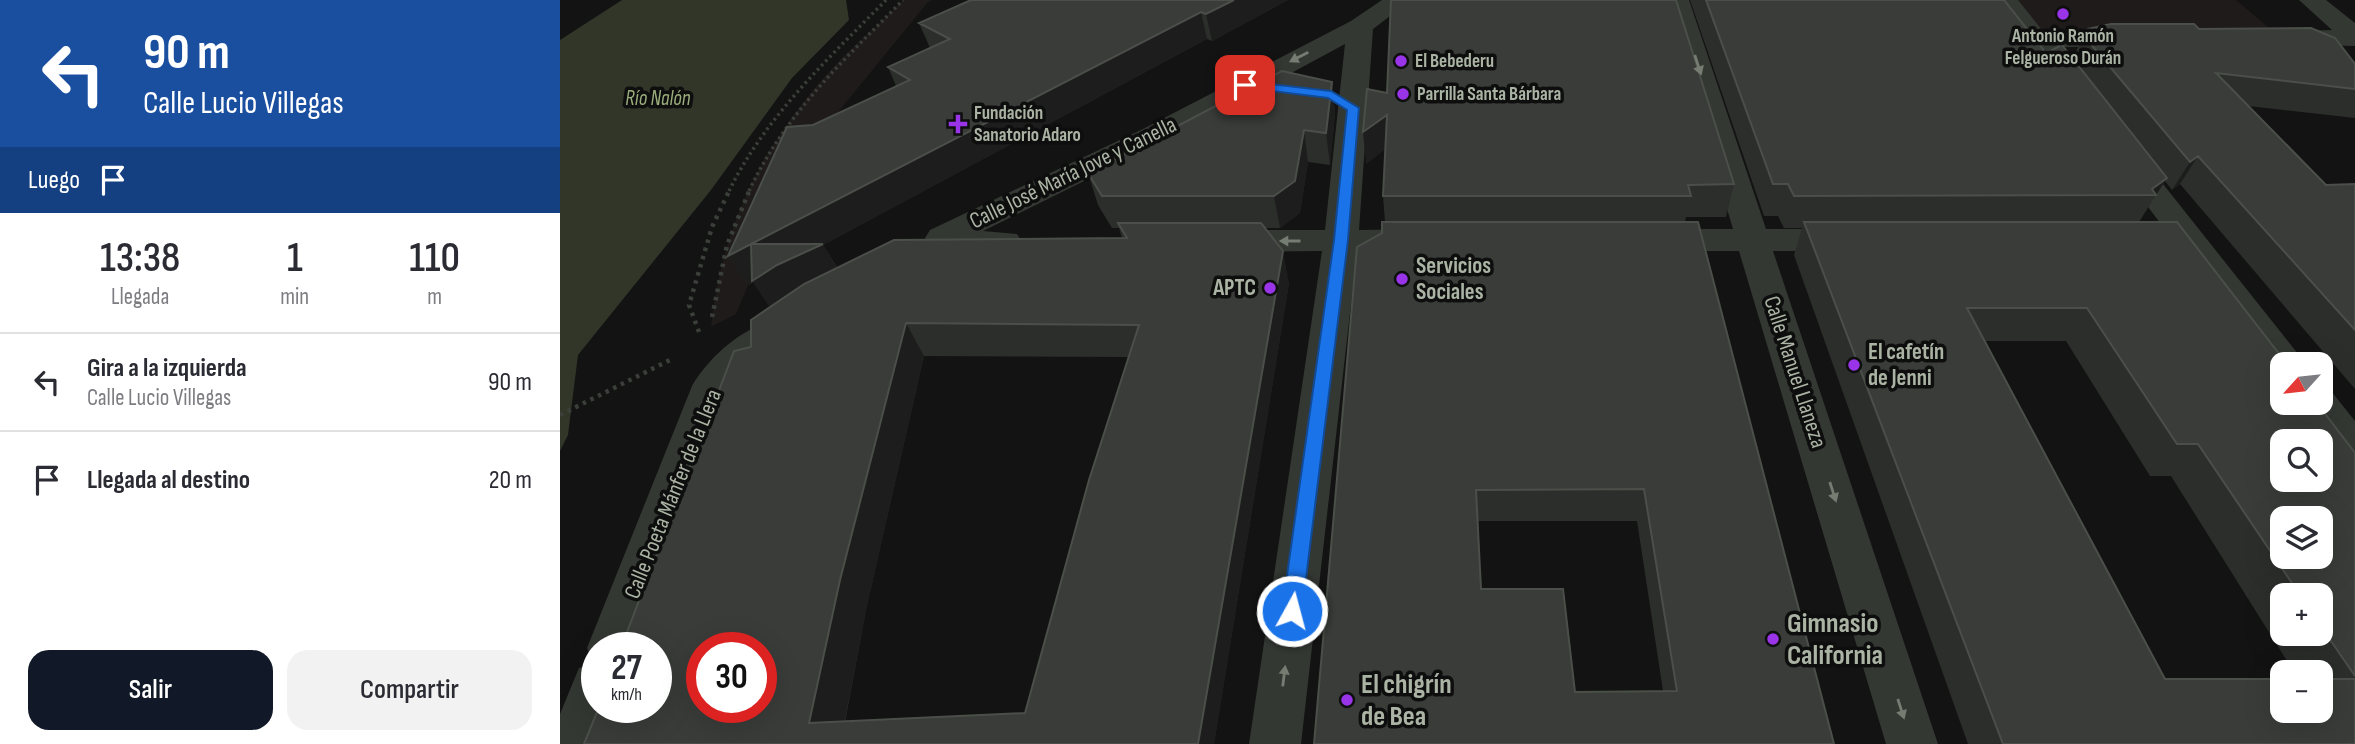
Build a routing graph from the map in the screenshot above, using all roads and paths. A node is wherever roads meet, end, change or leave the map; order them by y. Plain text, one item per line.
1 (886, 0) edge
2 (903, 0) edge
3 (1399, 0) edge
4 (1677, 0) edge
5 (2004, 0) edge
6 (2311, 0) edge
7 (1360, 26) junction
8 (2355, 37) edge
9 (2160, 39) edge
10 (2264, 39) edge
11 (2327, 39) junction
12 (2037, 40) junction
13 (2355, 63) edge
14 (1245, 85) junction
15 (1293, 89) edge
16 (944, 237) junction
17 (1341, 240) junction
18 (1450, 240) edge
19 (1613, 240) edge
20 (1754, 240) junction
21 (1881, 240) edge
22 (1189, 241) edge
23 (2155, 241) edge
24 (1036, 242) edge
25 (2191, 242) junction
26 (909, 255) edge
27 (790, 319) edge
28 (711, 327) dead end
29 (700, 334) dead end
30 (2278, 352) edge
31 (672, 359) dead end
32 (560, 415) edge
33 (2327, 415) edge
34 (2355, 451) edge
35 (617, 632) edge
36 (582, 723) edge
37 (574, 744) edge
38 (1275, 744) edge
39 (1912, 744) edge

1 - 29 path
2 - 28 path
3 - 7 street, Calle José María Jove y Canella
4 -> 20 street, Calle Manuel Llaneza
5 - 12 street
6 - 8 street
7 -> 14 street, Calle José María Jove y Canella
7 - 17 street
8 - 11 street
9 - 12 street
10 - 11 street
11 - 13 street
12 - 25 street
14 - 15 street
14 - 16 street, Calle José María Jove y Canella
16 - 24 street
16 - 26 street, Calle José María Jove y Canella
17 - 18 street
17 -> 22 street
38 -> 17 street
19 - 20 street
20 - 21 street
20 -> 39 street, Calle Manuel Llaneza
23 - 25 street
25 - 30 street
27 - 35 street, Calle Poeta Mánfer de la Llera
31 - 32 path
33 - 34 street
36 - 37 street

